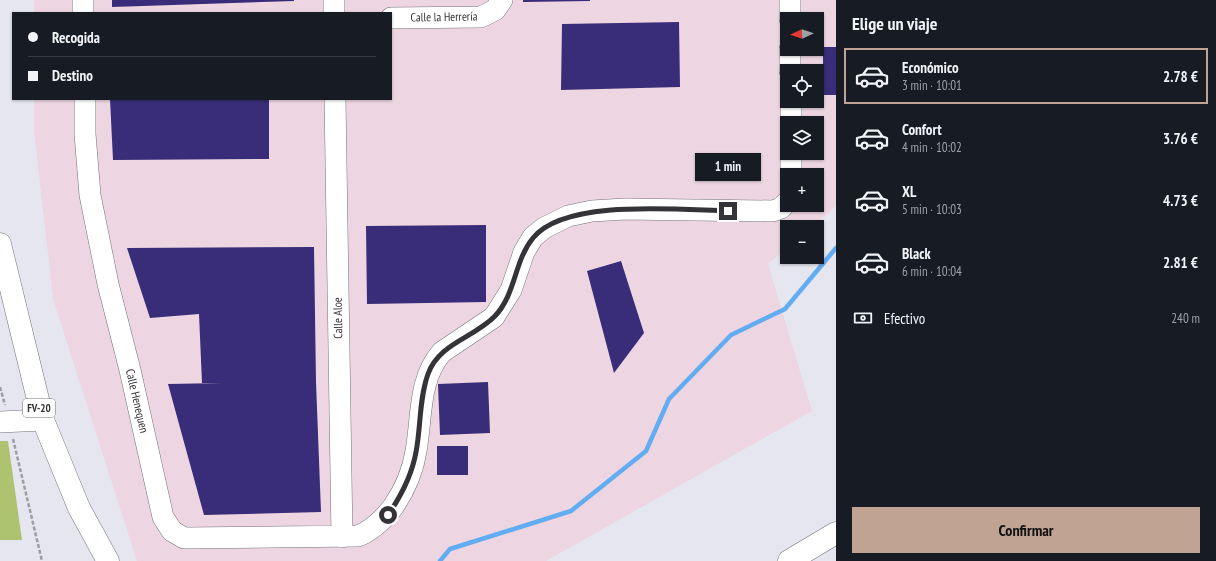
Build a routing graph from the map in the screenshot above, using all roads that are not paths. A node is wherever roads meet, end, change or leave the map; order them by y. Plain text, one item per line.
1 (83, 0) edge
2 (334, 0) edge
3 (790, 0) edge
4 (498, 5) edge
5 (83, 12) edge
6 (334, 12) edge
7 (790, 12) edge
8 (392, 18) edge
9 (84, 100) edge
10 (335, 100) edge
11 (780, 208) edge
12 (0, 244) edge
13 (43, 420) junction
14 (5, 422) edge
15 (836, 533) edge
16 (342, 537) junction
17 (108, 561) edge
18 (789, 561) edge

1 - 5 street
2 - 6 street
3 - 7 street
4 - 8 street, Calle la Herrería
9 - 16 street, Calle Henequen
10 - 16 street, Calle Aloe
11 - 16 street, Calle Henequen
12 - 13 main road, FV-20
13 - 14 street
13 - 17 main road, FV-20
15 - 18 main road

